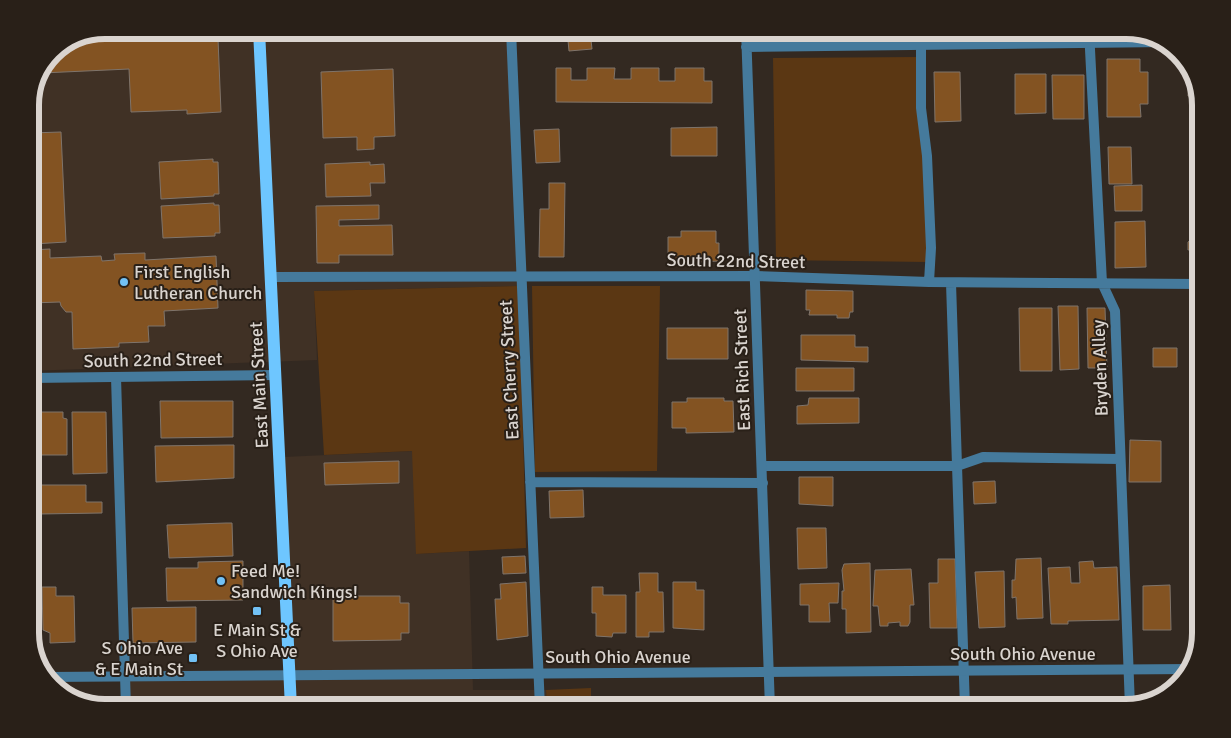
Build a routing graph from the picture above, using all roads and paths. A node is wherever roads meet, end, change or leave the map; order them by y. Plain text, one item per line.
1 (259, 39) edge
2 (511, 39) edge
3 (746, 39) edge
4 (1090, 39) edge
5 (1146, 42) edge
6 (1090, 43) junction
7 (921, 45) junction
8 (746, 47) junction
9 (521, 276) junction
10 (755, 276) junction
11 (271, 277) junction
12 (929, 282) junction
13 (951, 283) junction
14 (1102, 283) junction
15 (1192, 284) edge
16 (275, 375) junction
17 (116, 377) junction
18 (39, 378) edge
19 (1120, 459) junction
20 (762, 466) junction
21 (957, 466) junction
22 (530, 482) junction
23 (763, 482) junction
24 (1181, 669) edge
25 (1128, 670) junction
26 (964, 671) junction
27 (769, 672) junction
28 (538, 674) junction
29 (290, 675) junction
30 (54, 676) edge
31 (124, 676) junction
32 (125, 699) edge
33 (291, 699) edge
34 (539, 699) edge
35 (770, 699) edge
36 (965, 699) edge
37 (1130, 699) edge

1 - 11 main road, East Main Street
2 - 9 street, East Cherry Street
3 - 8 street, East Rich Street
4 - 6 street, Bryden Alley
5 - 6 street
6 - 7 street
6 - 14 street, Bryden Alley
7 - 8 street
7 - 12 street
8 - 10 street, East Rich Street
9 - 10 street, South 22nd Street
9 - 11 street, South 22nd Street
9 - 22 street, East Cherry Street
10 - 12 street, South 22nd Street
10 - 20 street, East Rich Street
11 - 16 main road, East Main Street
12 - 13 street, South 22nd Street
13 - 14 street, South 22nd Street
13 - 21 street
14 - 15 street, South 22nd Street
14 - 19 street, Bryden Alley
16 - 17 street, South 22nd Street
16 - 29 main road, East Main Street
17 - 18 street, South 22nd Street
17 - 31 street
19 - 21 street
19 - 25 street, Bryden Alley
20 - 21 street
20 - 23 street, East Rich Street
21 - 26 street
22 - 23 street
22 - 28 street, East Cherry Street
23 - 27 street, East Rich Street
24 - 25 street, South Ohio Avenue
25 - 26 street, South Ohio Avenue
25 - 37 street, Bryden Alley
26 - 27 street, South Ohio Avenue
26 - 36 street
27 - 28 street, South Ohio Avenue
27 - 35 street, East Rich Street
28 - 29 street, South Ohio Avenue
28 - 34 street, East Cherry Street
29 - 31 street, South Ohio Avenue
29 - 33 main road, East Main Street
30 - 31 street, South Ohio Avenue
31 - 32 street

